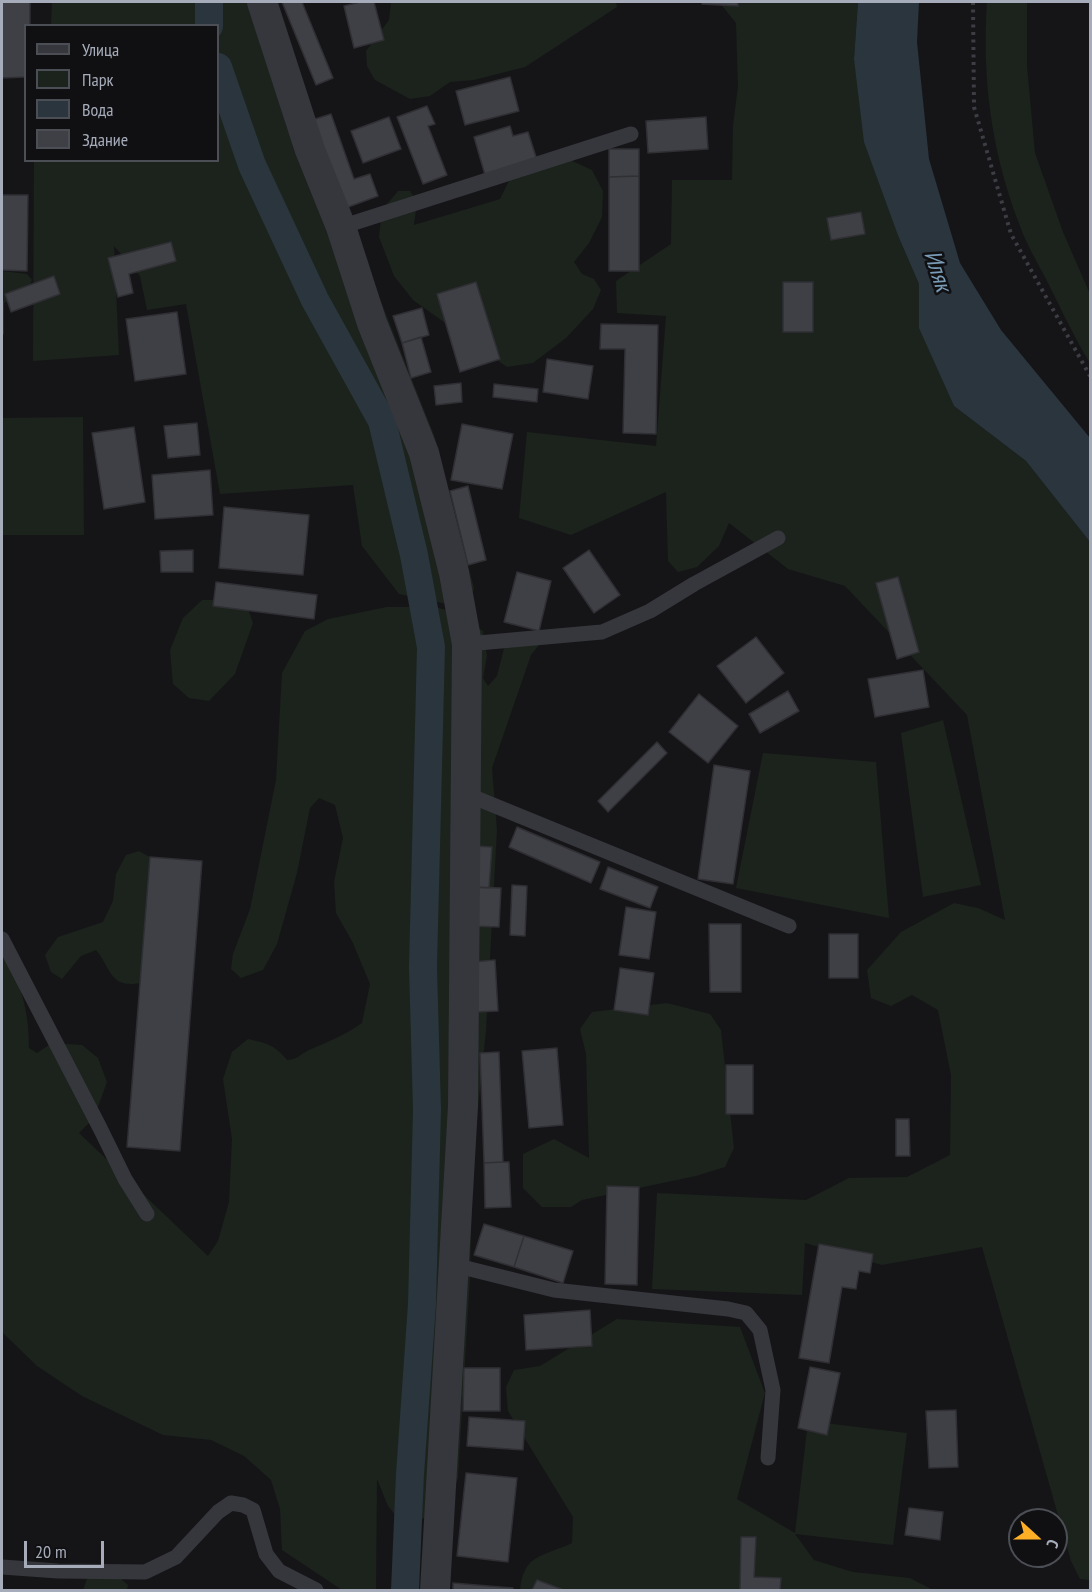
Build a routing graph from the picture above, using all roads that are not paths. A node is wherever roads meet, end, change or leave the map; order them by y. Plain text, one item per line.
1 (262, 2) edge
2 (631, 134) dead end
3 (341, 227) junction
4 (777, 538) dead end
5 (467, 644) junction
6 (466, 794) junction
7 (789, 926) dead end
8 (2, 939) edge
9 (147, 1214) dead end
10 (454, 1265) junction
11 (768, 1458) dead end
12 (2, 1567) edge
13 (316, 1590) edge
14 (435, 1590) edge

1 - 3 street
2 - 3 lane
3 - 5 street
4 - 5 lane
5 - 6 street
6 - 7 lane
6 - 10 street
8 - 9 lane
10 - 11 lane
10 - 14 street
12 - 13 lane

